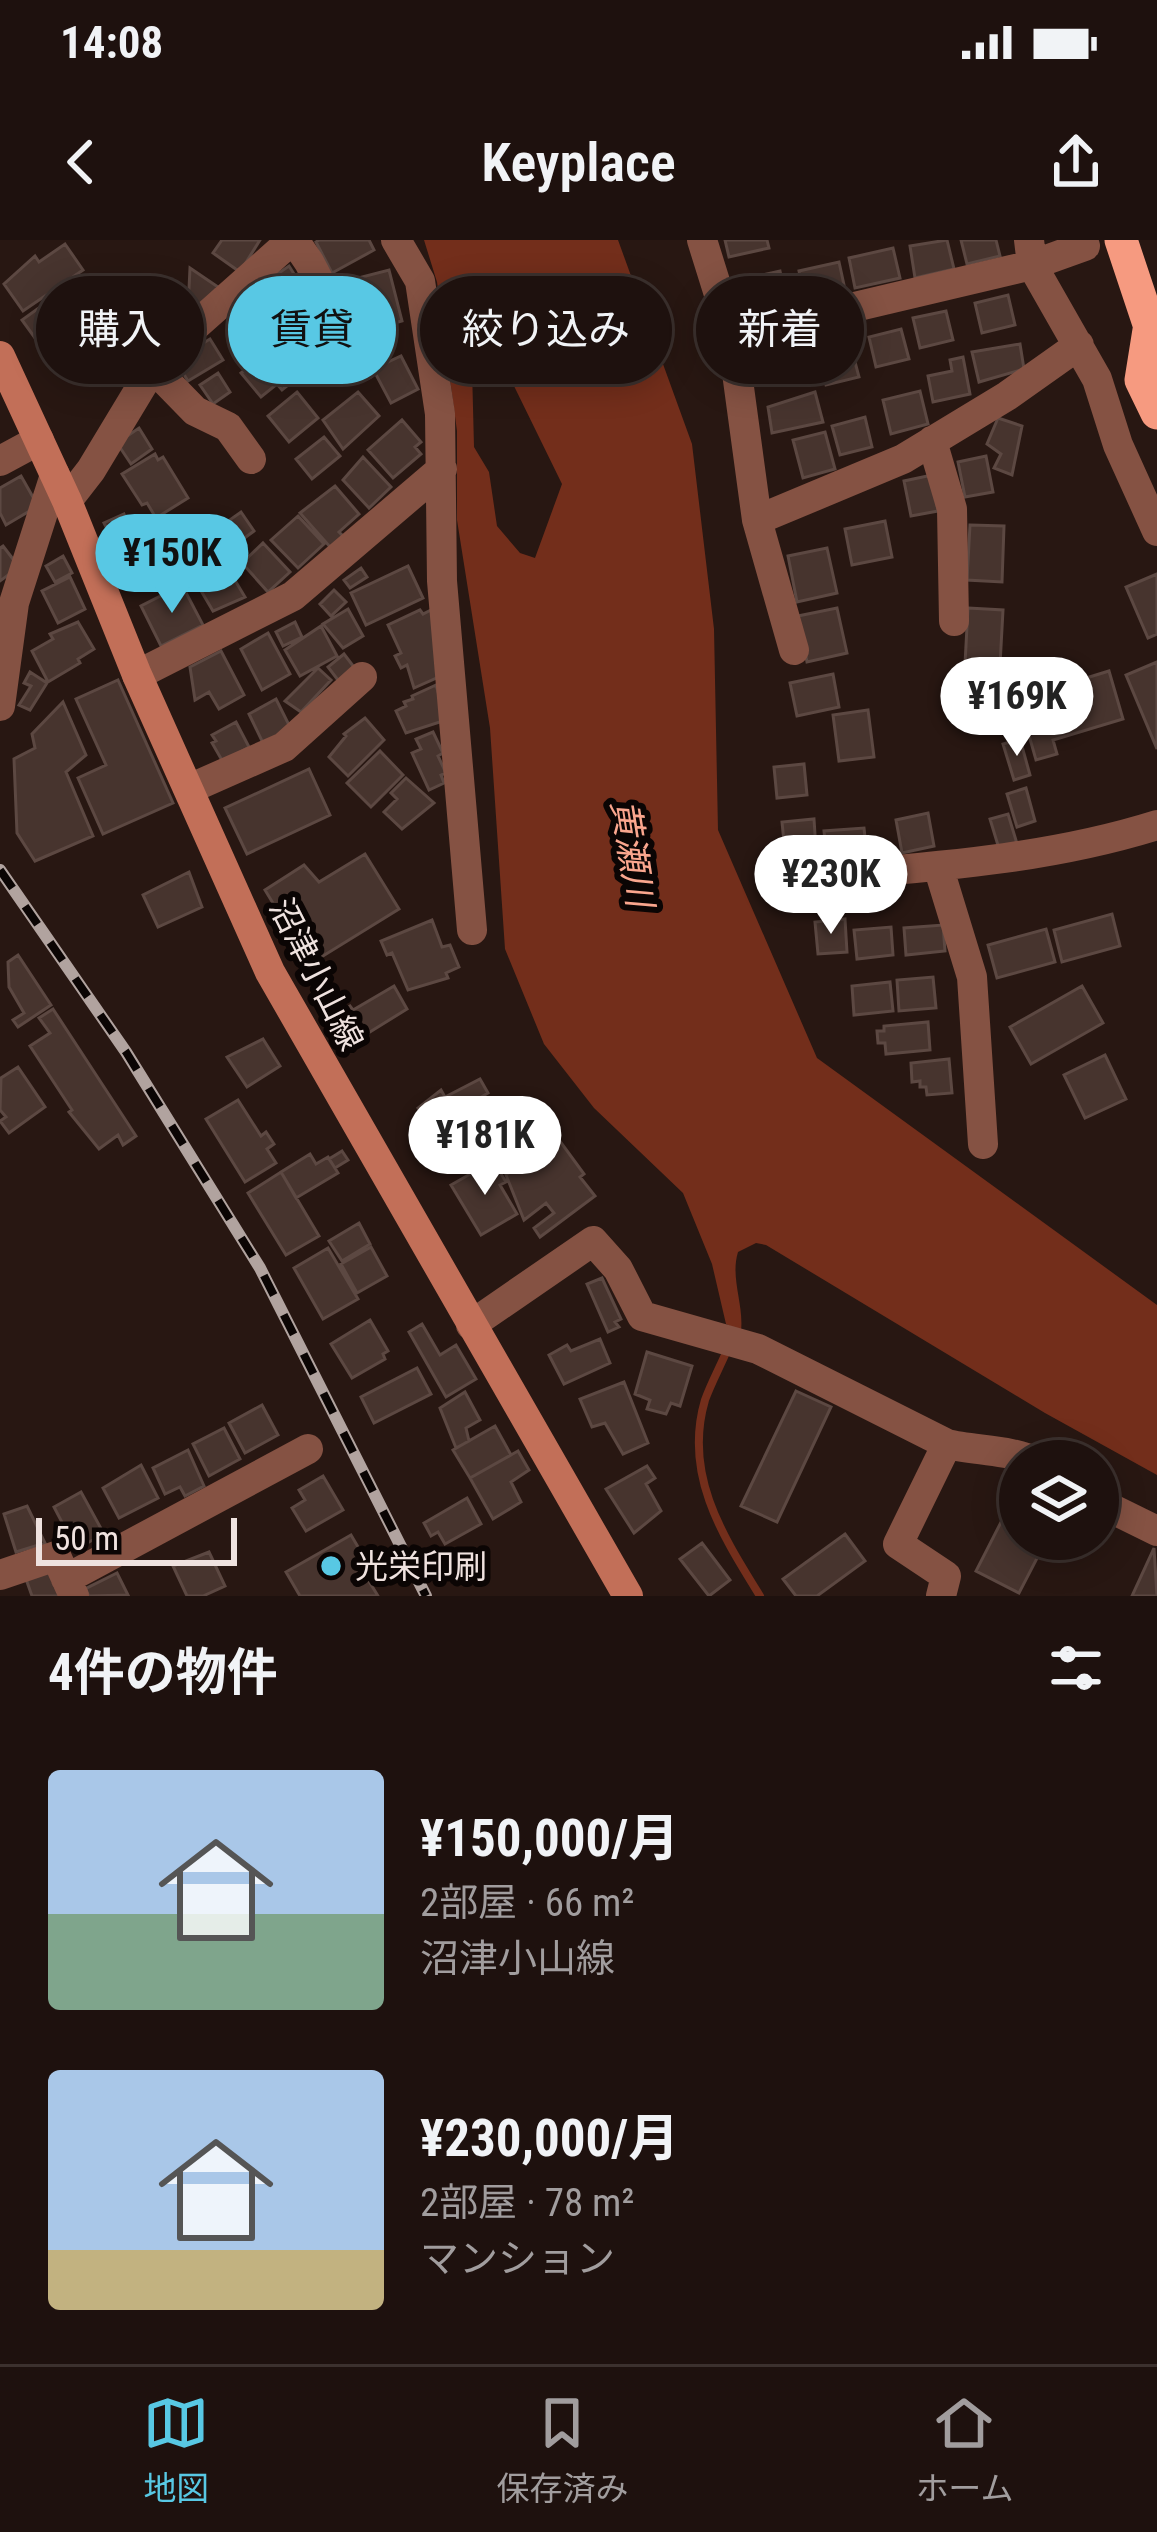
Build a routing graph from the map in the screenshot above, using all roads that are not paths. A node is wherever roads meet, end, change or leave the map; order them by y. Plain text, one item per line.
1 (293, 240) edge
2 (396, 240) edge
3 (702, 240) edge
4 (1121, 240) edge
5 (1085, 246) dead end
6 (1030, 253) edge
7 (316, 276) edge
8 (713, 276) edge
9 (864, 299) edge
10 (204, 321) edge
11 (1153, 339) edge
12 (1078, 345) junction
13 (0, 356) edge
14 (143, 384) edge
15 (169, 384) edge
16 (739, 384) edge
17 (1157, 413) edge
18 (39, 440) junction
19 (932, 441) junction
20 (251, 459) dead end
21 (0, 461) edge
22 (442, 469) junction
23 (61, 488) junction
24 (757, 520) junction
25 (1157, 531) edge
26 (953, 621) dead end
27 (794, 650) dead end
28 (136, 675) junction
29 (362, 676) dead end
30 (0, 706) edge
31 (189, 790) junction
32 (1157, 825) edge
33 (938, 866) junction
34 (783, 880) dead end
35 (472, 930) dead end
36 (983, 1144) dead end
37 (471, 1324) junction
38 (947, 1444) junction
39 (308, 1449) dead end
40 (999, 1453) edge
41 (1119, 1512) edge
42 (1157, 1531) edge
43 (0, 1575) edge
44 (70, 1587) edge
45 (628, 1596) edge
46 (941, 1596) edge

1 - 7 street
1 - 10 street
2 - 22 street
3 - 8 street
4 - 11 highway
5 - 6 street
6 - 9 street
6 - 12 street
11 - 17 highway
12 - 19 street
12 - 25 street
13 - 18 main road, 沼津小山線
14 - 23 street
15 - 20 street
16 - 24 street
18 - 21 street
18 - 23 main road, 沼津小山線
19 - 24 street
19 - 26 street
22 - 28 street
22 - 35 street
23 - 28 main road, 沼津小山線
23 - 30 street
24 - 27 street
28 - 31 main road, 沼津小山線
29 - 31 street
31 - 37 main road, 沼津小山線
32 - 33 street
33 - 34 street
33 - 36 street
37 - 38 street
37 - 45 main road, 沼津小山線
38 - 40 street
38 - 46 street
39 - 44 street
41 - 42 street
43 - 44 street

